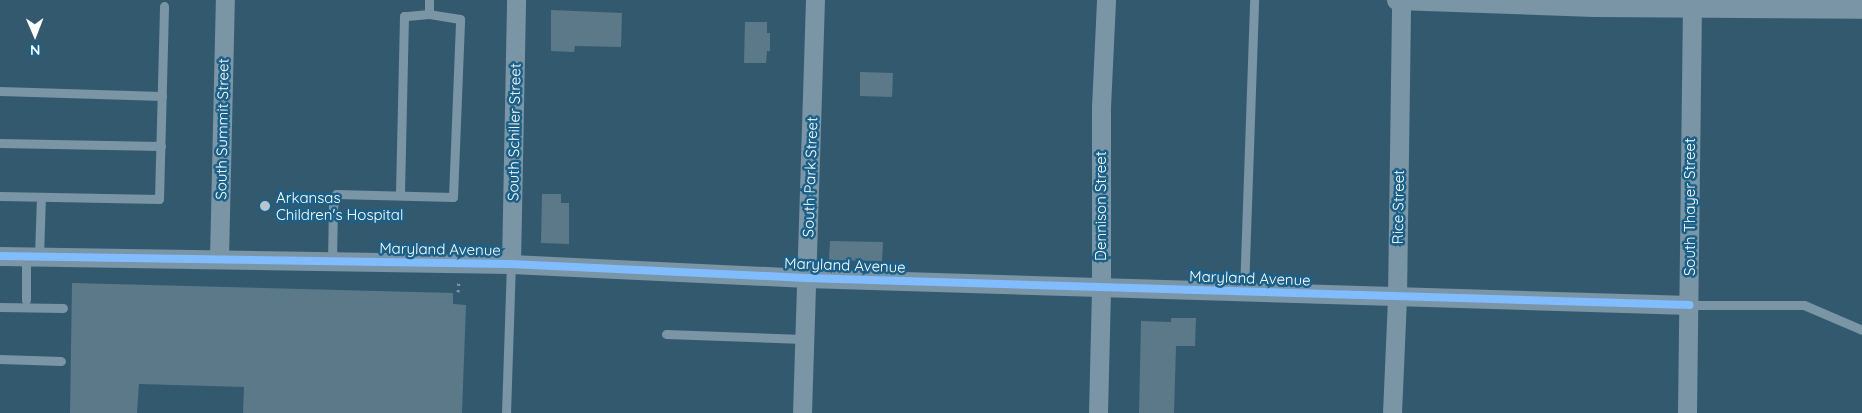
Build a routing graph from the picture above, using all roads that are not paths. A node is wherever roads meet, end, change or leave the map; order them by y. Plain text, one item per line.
1 (225, 0) edge
2 (429, 0) edge
3 (516, 0) edge
4 (815, 0) edge
5 (1106, 0) edge
6 (1254, 0) edge
7 (1396, 0) edge
8 (1401, 0) edge
9 (1692, 3) edge
10 (164, 6) dead end
11 (1862, 9) edge
12 (429, 14) junction
13 (0, 91) edge
14 (162, 96) junction
15 (0, 143) edge
16 (161, 146) junction
17 (400, 195) junction
18 (0, 196) edge
19 (41, 197) junction
20 (0, 256) edge
21 (33, 256) junction
22 (219, 258) junction
23 (332, 262) junction
24 (510, 264) junction
25 (806, 278) junction
26 (1101, 287) junction
27 (1244, 291) junction
28 (1396, 296) junction
29 (26, 300) dead end
30 (1690, 305) junction
31 (0, 307) edge
32 (63, 308) dead end
33 (1862, 330) edge
34 (666, 334) dead end
35 (803, 339) junction
36 (0, 359) edge
37 (61, 360) dead end
38 (506, 413) edge
39 (802, 413) edge
40 (1098, 413) edge
41 (1392, 413) edge
42 (1686, 413) edge

1 - 22 street, South Summit Street
2 - 12 lane
3 - 24 street, South Schiller Street
4 - 25 street, South Park Street
5 - 26 street, Dennison Street
6 - 27 lane
7 - 8 street
8 - 9 street
8 - 28 street, Rice Street
9 - 11 street
9 - 30 street, South Thayer Street
10 - 14 lane
12 - 17 lane
12 - 17 lane
13 - 14 lane
14 - 16 lane
15 - 16 lane
16 - 19 lane
17 - 23 lane
18 - 19 lane
19 - 21 lane
20 - 21 street, Maryland Avenue
21 - 22 street, Maryland Avenue
21 - 29 lane
22 - 23 street, Maryland Avenue
23 - 24 street, Maryland Avenue
24 - 25 street, Maryland Avenue
24 - 38 lane
25 - 26 street, Maryland Avenue
25 - 35 street, South Park Street
26 - 27 street, Maryland Avenue
26 - 40 street, Dennison Street
27 - 28 street, Maryland Avenue
28 - 30 street, Maryland Avenue
28 - 41 street, Rice Street
30 - 33 lane
30 - 42 street, South Thayer Street
31 - 32 lane
34 - 35 lane
35 - 39 street, South Park Street
36 - 37 lane

